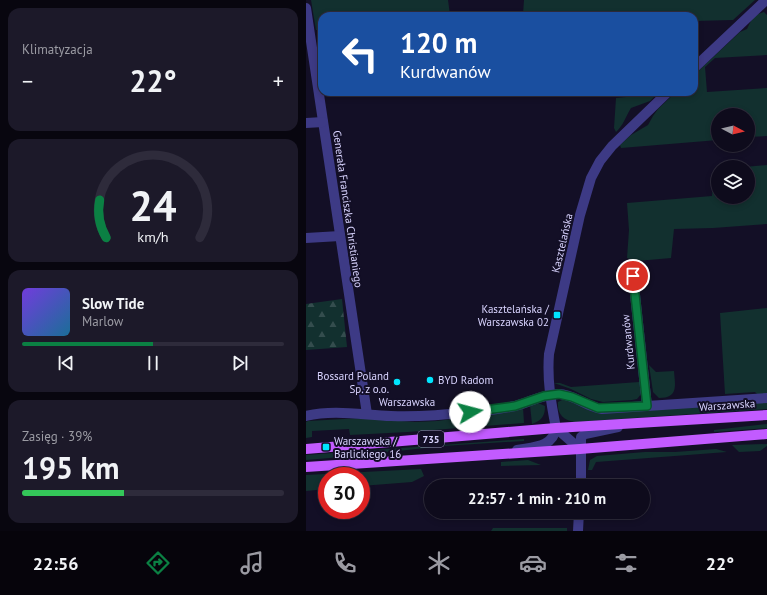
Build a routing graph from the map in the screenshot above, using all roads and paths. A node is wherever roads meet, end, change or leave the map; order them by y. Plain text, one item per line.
1 (766, 0) edge
2 (306, 8) edge
3 (698, 64) edge
4 (318, 84) edge
5 (320, 96) edge
6 (664, 96) edge
7 (324, 122) junction
8 (306, 123) edge
9 (340, 236) junction
10 (306, 238) edge
11 (633, 276) dead end
12 (549, 395) junction
13 (767, 398) edge
14 (647, 406) junction
15 (367, 414) junction
16 (767, 415) edge
17 (306, 416) edge
18 (637, 423) junction
19 (556, 428) junction
20 (767, 434) edge
21 (306, 449) edge
22 (580, 449) junction
23 (494, 455) junction
24 (306, 467) edge
25 (581, 479) edge
26 (579, 519) edge
27 (578, 531) edge

1 - 3 street
2 - 4 street, Generała Franciszka Christianiego
5 - 7 street, Generała Franciszka Christianiego
6 - 12 street, Kasztelańska
7 - 8 street
7 - 9 street, Generała Franciszka Christianiego
9 - 10 street
9 - 15 street, Generała Franciszka Christianiego
11 - 14 street, Kurdwanów
12 - 14 street, Warszawska
12 - 15 street, Warszawska
12 - 19 street, Kasztelańska
13 - 14 street, Warszawska
15 - 17 street, Warszawska
16 - 18 main road, Warszawska / 735
18 - 19 main road, Warszawska / 735
18 - 22 street
19 - 21 main road, Warszawska / 735
19 - 22 street
19 - 23 street
20 - 22 main road, 735
22 - 23 main road, 735
22 - 25 street
23 - 24 main road, 735
26 - 27 street

